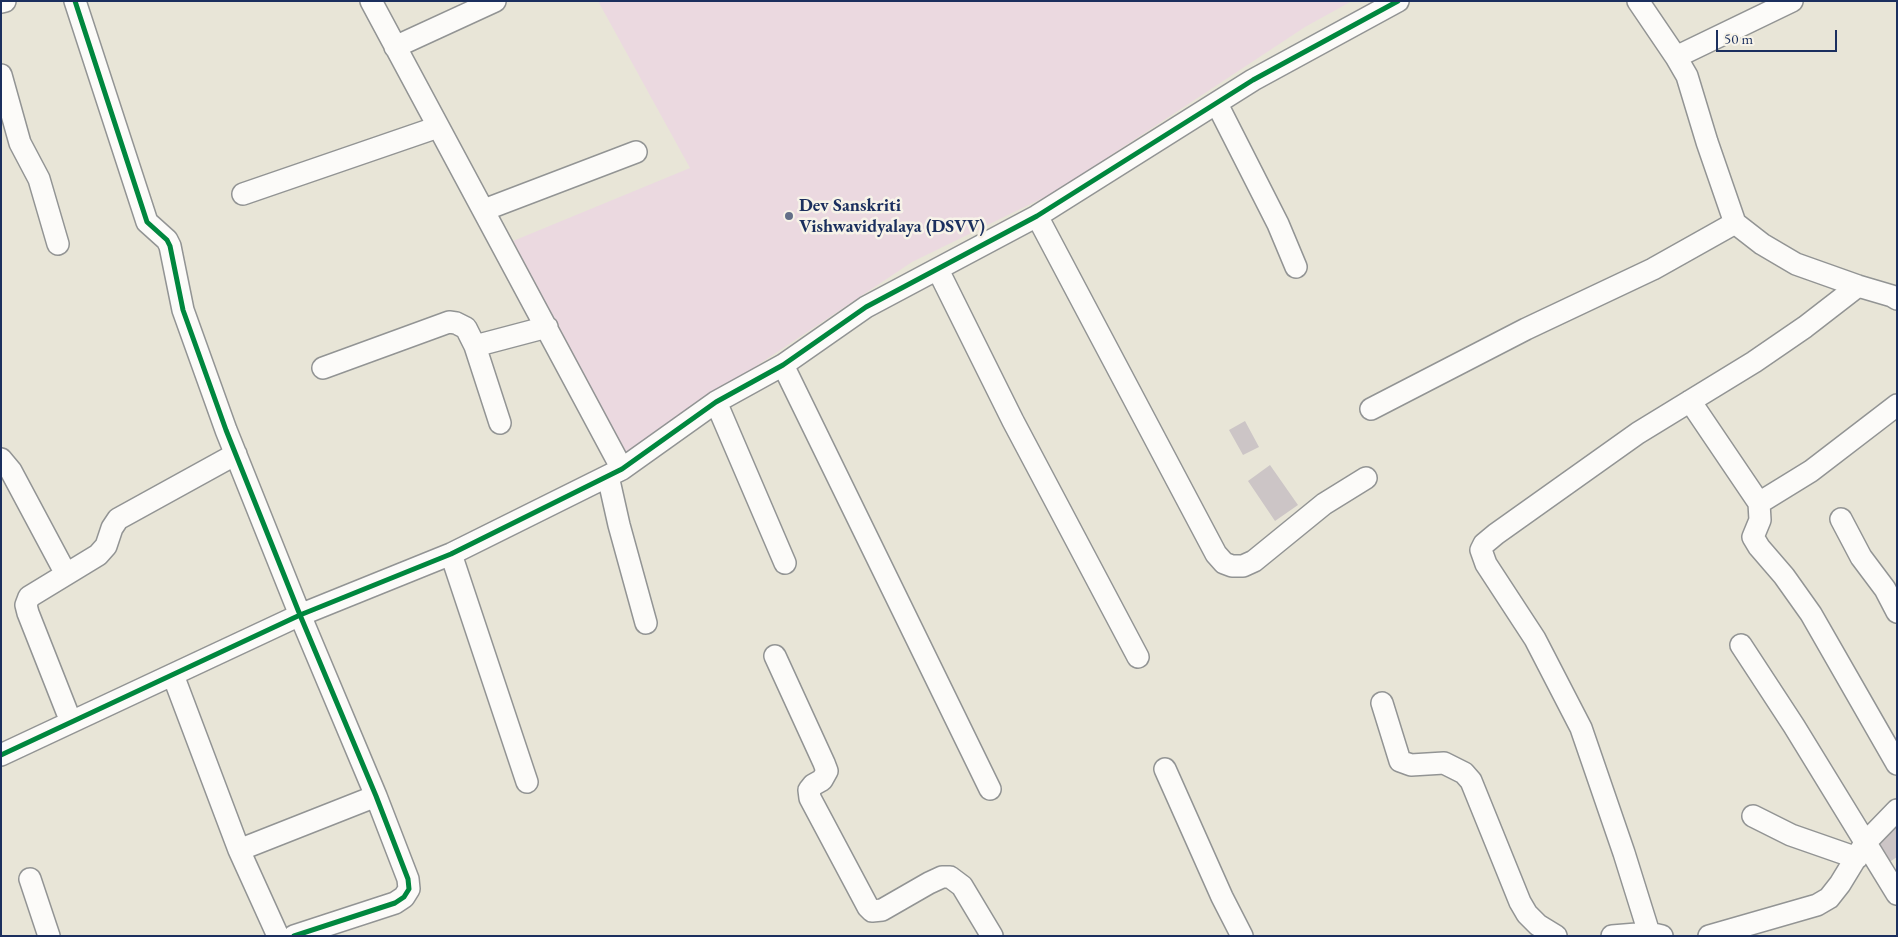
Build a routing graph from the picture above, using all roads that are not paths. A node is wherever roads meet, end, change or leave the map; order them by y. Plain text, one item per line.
1 (5, 1) edge
2 (75, 1) edge
3 (371, 1) edge
4 (495, 1) edge
5 (1398, 1) edge
6 (1638, 1) edge
7 (1792, 1) edge
8 (1, 2) edge
9 (396, 47) junction
10 (1676, 57) junction
11 (1, 75) edge
12 (1217, 104) junction
13 (438, 127) junction
14 (636, 152) dead end
15 (243, 194) dead end
16 (484, 210) junction
17 (1037, 216) junction
18 (1735, 223) junction
19 (58, 244) dead end
20 (1296, 267) dead end
21 (938, 270) junction
22 (1858, 286) junction
23 (1895, 294) edge
24 (547, 327) junction
25 (475, 346) junction
26 (783, 365) junction
27 (323, 368) dead end
28 (1690, 401) junction
29 (716, 402) junction
30 (1897, 405) edge
31 (1370, 409) dead end
32 (500, 423) dead end
33 (236, 454) junction
34 (1, 459) edge
35 (615, 473) junction
36 (1366, 478) dead end
37 (1759, 503) junction
38 (1841, 519) dead end
39 (451, 554) junction
40 (785, 563) dead end
41 (66, 574) junction
42 (1897, 612) edge
43 (300, 615) junction
44 (646, 623) dead end
45 (1741, 645) dead end
46 (775, 656) dead end
47 (1138, 657) dead end
48 (173, 675) junction
49 (1382, 703) dead end
50 (71, 722) junction
51 (1, 755) edge
52 (1897, 764) edge
53 (1165, 769) dead end
54 (527, 782) dead end
55 (990, 789) dead end
56 (376, 796) junction
57 (1897, 810) edge
58 (1753, 816) dead end
59 (239, 850) junction
60 (1861, 850) junction
61 (30, 879) dead end
62 (1897, 894) edge
63 (1742, 931) edge
64 (1649, 935) edge
65 (49, 936) edge
66 (278, 936) edge
67 (294, 936) edge
68 (992, 936) edge
69 (1242, 936) edge
70 (1556, 936) edge
71 (1612, 936) edge
72 (1709, 936) edge

1 - 8 street
2 - 33 street
3 - 9 street
4 - 9 street
5 - 12 street
6 - 10 street
7 - 10 street
9 - 13 street
10 - 18 street
11 - 19 street
12 - 17 street
12 - 20 street
13 - 15 street
13 - 16 street
14 - 16 street
16 - 24 street
17 - 21 street
17 - 36 street
18 - 22 street
18 - 31 street
21 - 26 street
21 - 47 street
22 - 23 street
22 - 28 street
24 - 25 street
24 - 35 street
25 - 27 street
25 - 32 street
26 - 29 street
26 - 55 street
28 - 37 street
28 - 64 street
29 - 35 street
29 - 40 street
30 - 37 street
33 - 41 street
33 - 43 street
34 - 41 street
35 - 39 street
35 - 44 street
37 - 52 street
38 - 42 street
39 - 43 street
39 - 54 street
41 - 50 street
43 - 48 street
43 - 56 street
45 - 60 street
46 - 68 street
48 - 50 street
48 - 59 street
49 - 70 street
50 - 51 street
53 - 69 street
56 - 59 street
56 - 67 street
57 - 60 street
58 - 60 street
59 - 66 street
60 - 62 street
60 - 63 street
61 - 65 street
63 - 72 street
64 - 71 street

